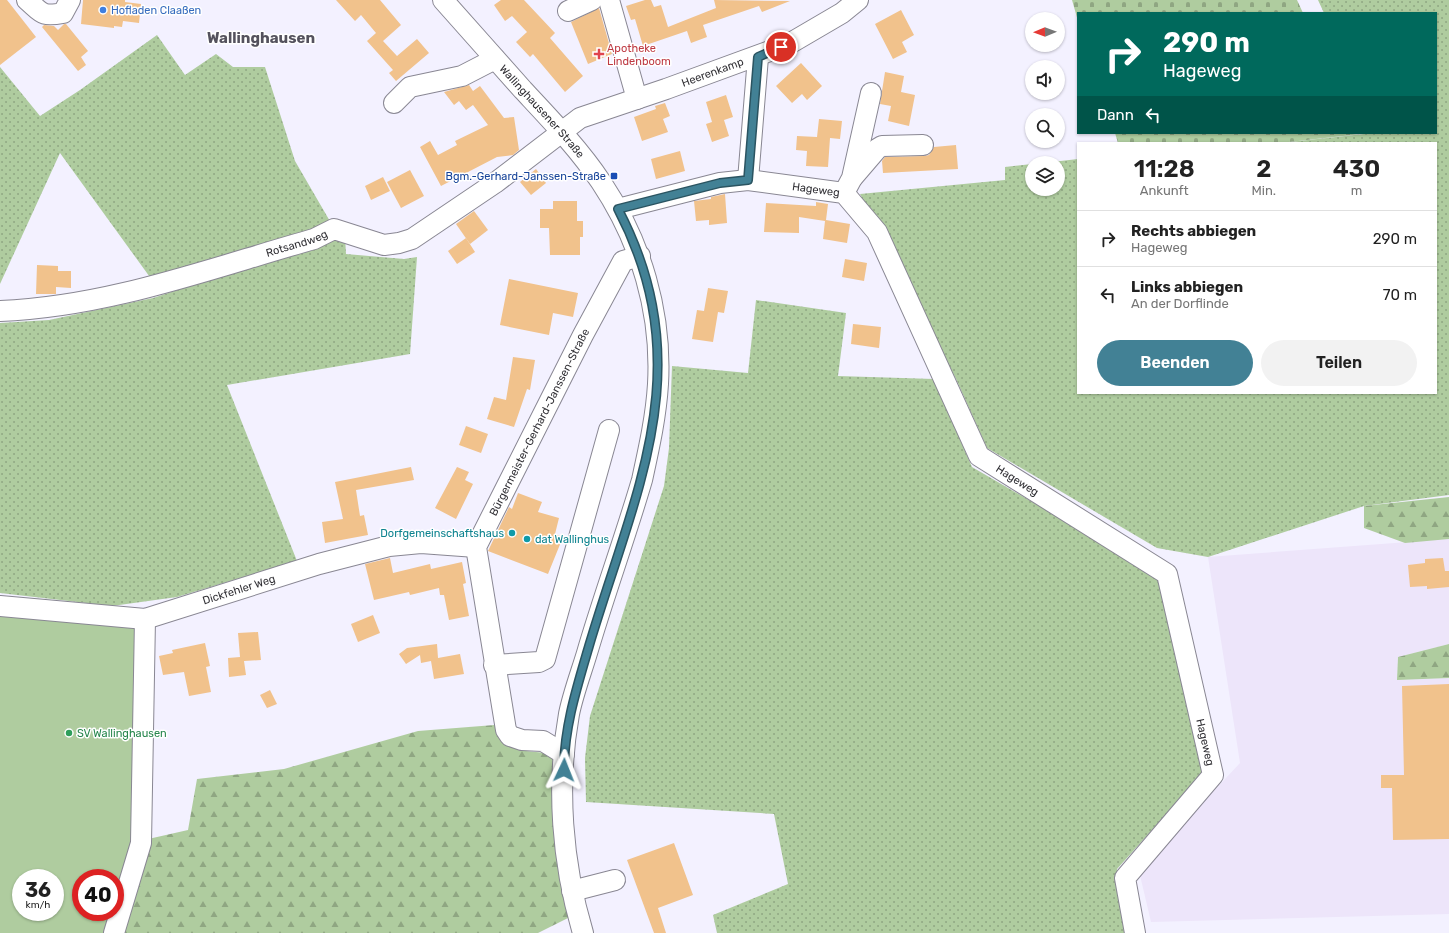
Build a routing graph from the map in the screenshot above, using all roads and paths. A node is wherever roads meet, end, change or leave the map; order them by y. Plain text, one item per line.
1 (70, 0) edge
2 (443, 0) edge
3 (592, 0) edge
4 (609, 0) edge
5 (858, 0) edge
6 (31, 1) edge
7 (839, 6) edge
8 (568, 11) dead end
9 (758, 57) junction
10 (495, 59) junction
11 (871, 93) dead end
12 (638, 99) junction
13 (394, 103) dead end
14 (560, 131) junction
15 (923, 145) dead end
16 (748, 180) junction
17 (848, 185) junction
18 (618, 209) junction
19 (640, 256) junction
20 (0, 311) edge
21 (609, 430) dead end
22 (476, 547) junction
23 (0, 606) edge
24 (145, 619) junction
25 (494, 665) junction
26 (564, 754) junction
27 (615, 880) dead end
28 (572, 890) junction
29 (114, 933) edge
30 (583, 933) edge
31 (1135, 933) edge

1 - 6 street
2 - 10 street, Wallinghausener Straße
3 - 8 street
4 - 12 street
5 - 7 street, Heerenkamp
7 - 9 street, Heerenkamp
9 - 12 street, Heerenkamp
9 - 16 street
10 - 13 street
10 - 14 street, Wallinghausener Straße
11 - 17 street
12 - 14 street, Heerenkamp
14 - 18 street, Wallinghausener Straße
14 - 20 street, Rotsandweg
15 - 17 street
16 - 17 street, Hageweg
16 - 18 street, Hageweg
17 - 31 street, Hageweg
18 - 19 street, Wallinghausener Straße
19 - 22 street, Bürgermeister-Gerhard-Janssen-Straße
19 - 26 street, Wallinghausener Straße
21 - 25 street
22 - 24 street, Dickfehler Weg
22 - 25 street
23 - 24 street, Dickfehler Weg
24 - 29 street
25 - 26 street
26 - 28 street, Wallinghausener Straße
27 - 28 street
28 - 30 street, Wallinghausener Straße

